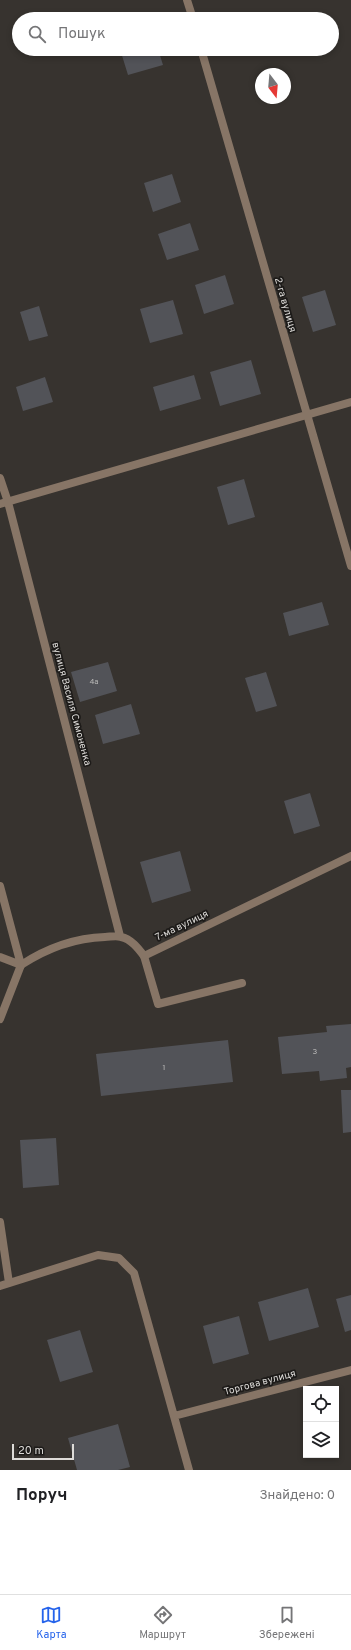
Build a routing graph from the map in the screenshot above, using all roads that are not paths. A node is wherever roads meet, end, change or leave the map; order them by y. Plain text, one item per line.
1 (187, 0) edge
2 (191, 12) edge
3 (203, 56) edge
4 (351, 402) edge
5 (307, 415) junction
6 (0, 478) edge
7 (4, 503) edge
8 (351, 566) edge
9 (351, 856) edge
10 (0, 886) edge
11 (120, 936) junction
12 (144, 956) junction
13 (0, 957) edge
14 (21, 965) junction
15 (242, 983) dead end
16 (0, 1019) edge
17 (0, 1222) edge
18 (10, 1283) junction
19 (0, 1286) edge
20 (351, 1370) edge
21 (174, 1416) junction
22 (189, 1470) edge

1 - 2 street
3 - 5 street, 2-га вулиця
4 - 5 street
5 - 7 street
5 - 8 street, 2-га вулиця
6 - 7 street, вулиця Василя Симоненка
7 - 11 street, вулиця Василя Симоненка
9 - 12 street, 7-ма вулиця
10 - 14 street
11 - 12 street
11 - 14 street
12 - 15 street
13 - 14 street
14 - 16 street
17 - 18 street
18 - 19 street
18 - 21 street
20 - 21 street, Торгова вулиця
21 - 22 street

